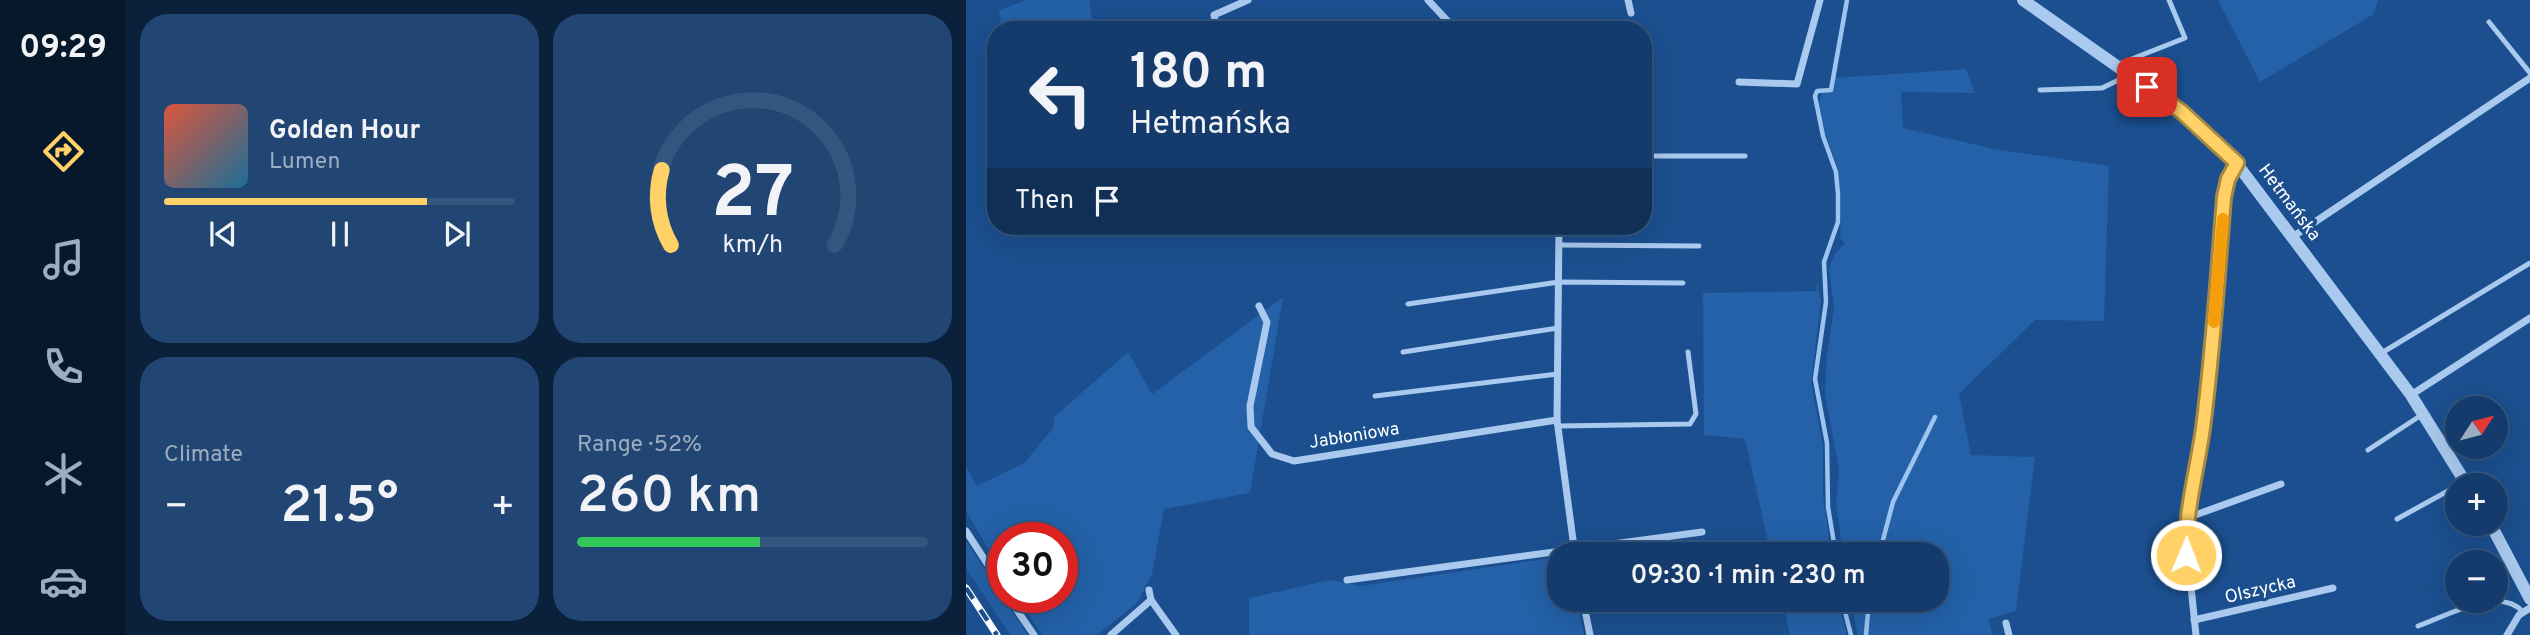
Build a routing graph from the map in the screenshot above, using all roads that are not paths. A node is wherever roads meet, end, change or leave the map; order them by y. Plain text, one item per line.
1 (1248, 0) edge
2 (1428, 0) edge
3 (1628, 0) edge
4 (1820, 0) edge
5 (2023, 0) edge
6 (2169, 0) edge
7 (1631, 13) dead end
8 (1215, 21) edge
9 (1448, 21) edge
10 (2489, 22) dead end
11 (2116, 66) junction
12 (2130, 75) junction
13 (2530, 75) edge
14 (1739, 82) dead end
15 (2040, 90) dead end
16 (1652, 156) edge
17 (1745, 156) dead end
18 (2237, 163) junction
19 (1559, 235) edge
20 (2294, 236) junction
21 (1559, 245) junction
22 (1699, 247) dead end
23 (2530, 263) edge
24 (1559, 282) junction
25 (1683, 283) dead end
26 (1408, 304) dead end
27 (1259, 306) dead end
28 (2530, 318) edge
29 (1558, 328) junction
30 (1403, 352) dead end
31 (1688, 352) dead end
32 (2380, 354) junction
33 (1558, 374) junction
34 (2411, 395) junction
35 (1375, 396) dead end
36 (2423, 414) junction
37 (1558, 423) junction
38 (2368, 450) dead end
39 (2456, 473) edge
40 (2281, 484) dead end
41 (2445, 493) edge
42 (2187, 518) junction
43 (2398, 519) dead end
44 (966, 531) edge
45 (1702, 532) dead end
46 (2497, 536) edge
47 (1573, 542) edge
48 (1638, 542) edge
49 (1547, 555) edge
50 (987, 563) edge
51 (1347, 580) dead end
52 (2333, 589) dead end
53 (1149, 590) dead end
54 (2530, 599) edge
55 (1151, 600) junction
56 (2526, 610) edge
57 (1585, 612) edge
58 (1020, 613) edge
59 (2194, 620) junction
60 (2006, 623) dead end
61 (2418, 626) dead end
62 (1034, 635) edge
63 (1111, 635) edge
64 (1176, 635) edge
65 (1590, 635) edge
66 (2009, 635) edge
67 (2196, 635) edge
68 (2507, 635) edge

1 - 8 street
2 - 9 street
3 - 7 street
4 - 14 street
5 - 11 street, Hetmańska
6 - 11 lane
10 - 13 lane
11 - 12 street, Hetmańska
12 - 15 lane
12 - 18 street, Hetmańska
13 - 20 street
16 - 17 lane
18 - 20 street, Hetmańska
18 - 42 street
19 - 21 street
20 - 32 street, Hetmańska
21 - 22 lane
21 - 24 street
23 - 32 lane
24 - 25 lane
24 - 26 lane
24 - 29 street
27 - 37 street, Jabłoniowa
28 - 34 street
29 - 30 lane
29 - 33 street
31 - 37 lane
32 - 34 street, Hetmańska
33 - 35 lane
33 - 37 street
34 - 36 street, Hetmańska
36 - 38 lane
36 - 39 street, Hetmańska
37 - 47 street
40 - 42 street
41 - 43 lane
42 - 59 street
44 - 50 street
45 - 48 street
46 - 54 street
49 - 51 street
52 - 59 street, Olszycka
53 - 55 street
55 - 63 street
55 - 64 street
56 - 61 lane
56 - 68 street
57 - 65 street
58 - 62 street
59 - 67 street
60 - 66 street

